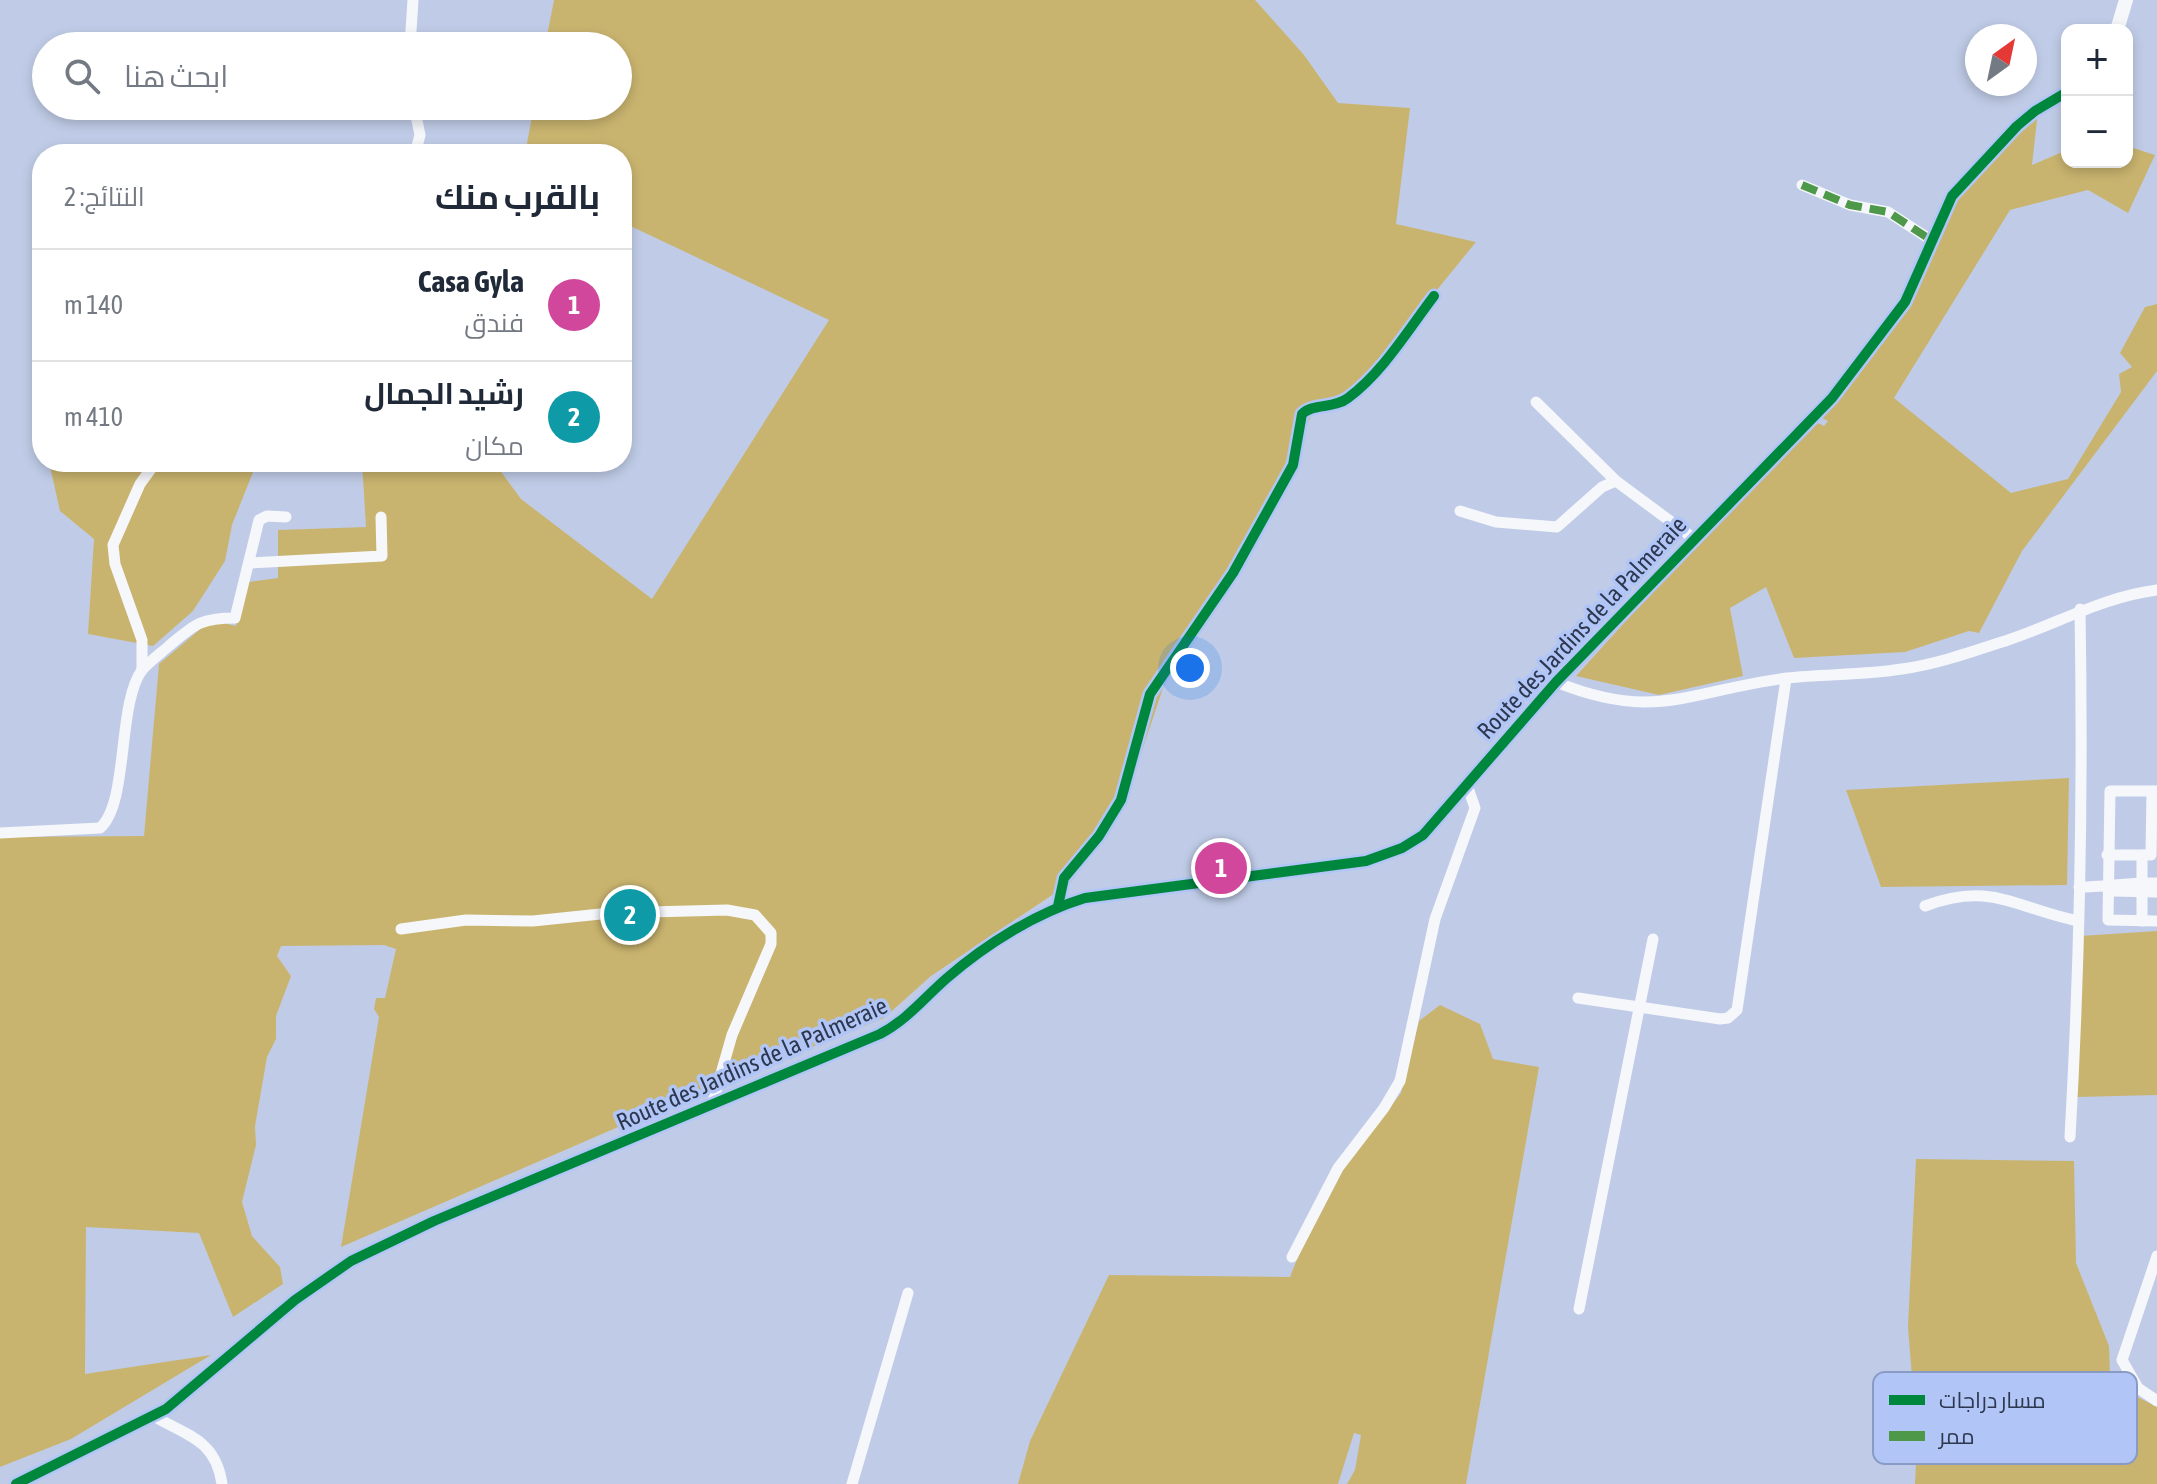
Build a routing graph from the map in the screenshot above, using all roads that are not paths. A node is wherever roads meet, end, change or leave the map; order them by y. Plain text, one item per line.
1 (413, 0) edge
2 (2126, 0) edge
3 (2119, 24) edge
4 (411, 32) edge
5 (2061, 96) edge
6 (417, 120) edge
7 (418, 144) edge
8 (1802, 185) dead end
9 (1931, 240) junction
10 (1434, 296) dead end
11 (1536, 402) dead end
12 (148, 472) edge
13 (1616, 481) junction
14 (1460, 511) dead end
15 (286, 517) dead end
16 (381, 517) dead end
17 (1693, 538) junction
18 (249, 563) junction
19 (2157, 590) edge
20 (2080, 609) junction
21 (142, 670) junction
22 (1786, 679) junction
23 (1556, 682) junction
24 (1467, 785) junction
25 (2154, 791) edge
26 (0, 833) edge
27 (2107, 855) junction
28 (2150, 855) edge
29 (2157, 883) edge
30 (2079, 887) junction
31 (2106, 887) junction
32 (2142, 887) junction
33 (2157, 892) edge
34 (1058, 906) junction
35 (1925, 906) dead end
36 (2078, 921) junction
37 (2142, 921) junction
38 (2157, 921) edge
39 (401, 929) dead end
40 (1653, 939) dead end
41 (1578, 998) dead end
42 (1642, 1007) junction
43 (712, 1105) junction
44 (2070, 1137) dead end
45 (2157, 1256) edge
46 (1292, 1257) dead end
47 (908, 1293) dead end
48 (1579, 1309) dead end
49 (2129, 1372) edge
50 (2137, 1386) edge
51 (2157, 1401) edge
52 (155, 1417) junction
53 (16, 1484) edge
54 (222, 1484) edge
55 (852, 1484) edge

1 - 4 street
2 - 3 street
5 - 9 street, Route des Jardins de la Palmeraie
6 - 7 street
8 - 9 street
9 - 17 street, Route des Jardins de la Palmeraie
10 - 34 street
11 - 13 street
12 - 21 street
13 - 14 street
13 - 17 street
15 - 18 street
16 - 18 street
17 - 23 street, Route des Jardins de la Palmeraie
18 - 21 street
19 - 20 street
20 - 22 street
20 - 30 street
21 - 26 street
22 - 23 street
22 - 42 street
23 - 24 street, Route des Jardins de la Palmeraie
24 - 34 street, Route des Jardins de la Palmeraie
24 - 46 street
25 - 27 street
25 - 28 street
27 - 28 street
27 - 31 street
28 - 32 street
29 - 32 street
30 - 31 street
30 - 36 street
31 - 32 street
31 - 37 street
32 - 33 street
32 - 37 street
34 - 43 street, Route des Jardins de la Palmeraie
35 - 36 street
36 - 44 street
37 - 38 street
39 - 43 street
40 - 42 street
41 - 42 street
42 - 48 street
43 - 52 street, Route des Jardins de la Palmeraie
45 - 49 street
47 - 55 street
50 - 51 street
52 - 53 street, Route des Jardins de la Palmeraie
52 - 54 street

